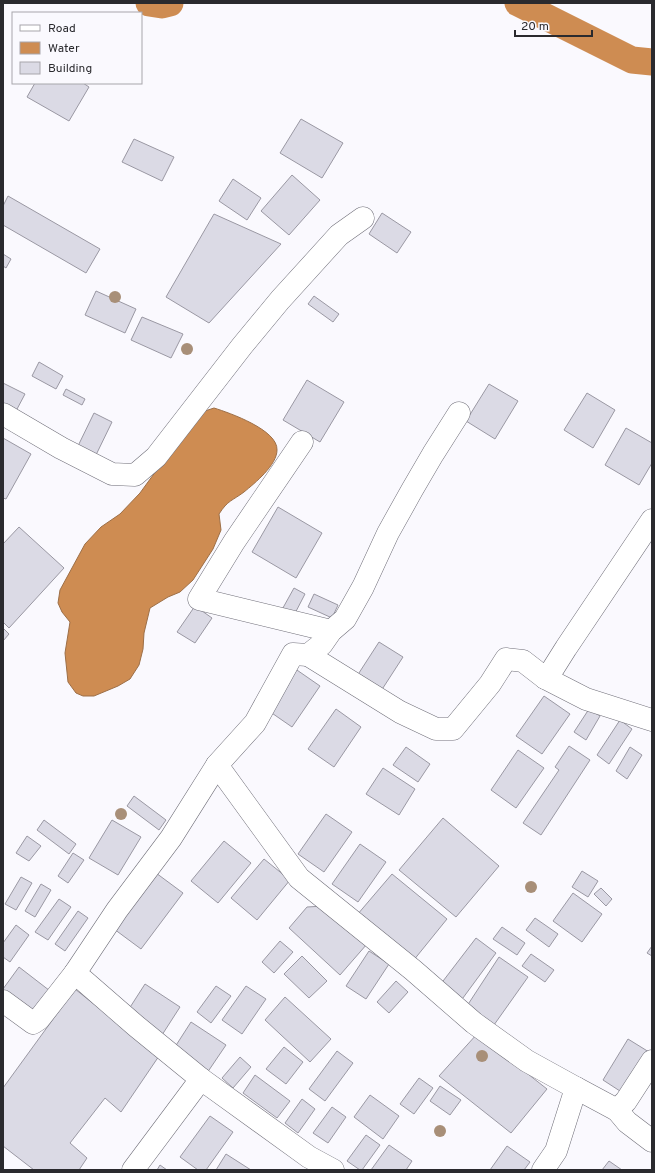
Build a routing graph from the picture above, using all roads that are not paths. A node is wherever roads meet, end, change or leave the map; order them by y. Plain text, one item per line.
1 (363, 218) dead end
2 (459, 413) dead end
3 (3, 414) edge
4 (302, 442) dead end
5 (652, 520) edge
6 (331, 631) junction
7 (308, 655) junction
8 (544, 678) junction
9 (652, 720) edge
10 (217, 765) junction
11 (75, 973) junction
12 (3, 1000) edge
13 (652, 1061) edge
14 (201, 1078) junction
15 (576, 1088) junction
16 (617, 1110) junction
17 (652, 1141) edge
18 (133, 1170) edge
19 (333, 1170) edge
20 (543, 1170) edge

1 - 3 street
2 - 6 street
4 - 6 street
5 - 8 street
6 - 7 street
7 - 8 street
7 - 10 street
8 - 9 street
10 - 11 street
10 - 15 street
11 - 12 street
11 - 14 street
13 - 16 street
14 - 18 street
14 - 19 street
15 - 16 street
15 - 20 street
16 - 17 street

